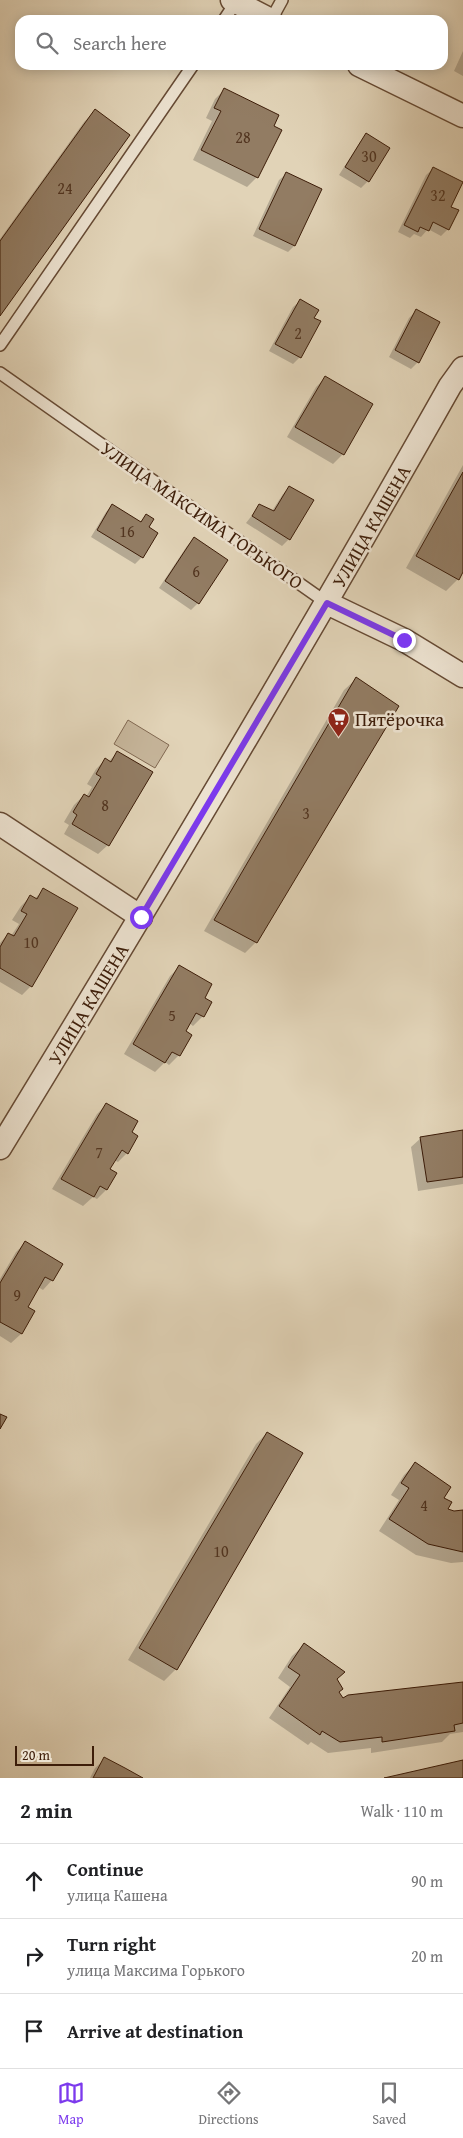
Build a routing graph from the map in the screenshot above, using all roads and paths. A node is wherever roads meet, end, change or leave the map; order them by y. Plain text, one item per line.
1 (282, 0) edge
2 (231, 7) edge
3 (256, 15) edge
4 (274, 15) edge
5 (190, 70) edge
6 (369, 70) edge
7 (463, 116) edge
8 (0, 345) edge
9 (463, 368) edge
10 (0, 373) edge
11 (327, 603) junction
12 (463, 676) edge
13 (0, 824) edge
14 (141, 917) junction
15 (0, 1148) edge

1 - 4 lane
2 - 3 street
5 - 8 lane
6 - 7 street
9 - 11 street, УЛИЦА КАШЕНА
10 - 11 lane, УЛИЦА МАКСИМА ГОРЬКОГО
11 - 12 street, УЛИЦА МАКСИМА ГОРЬКОГО
11 - 14 street, УЛИЦА КАШЕНА
13 - 14 street
14 - 15 street, УЛИЦА КАШЕНА

